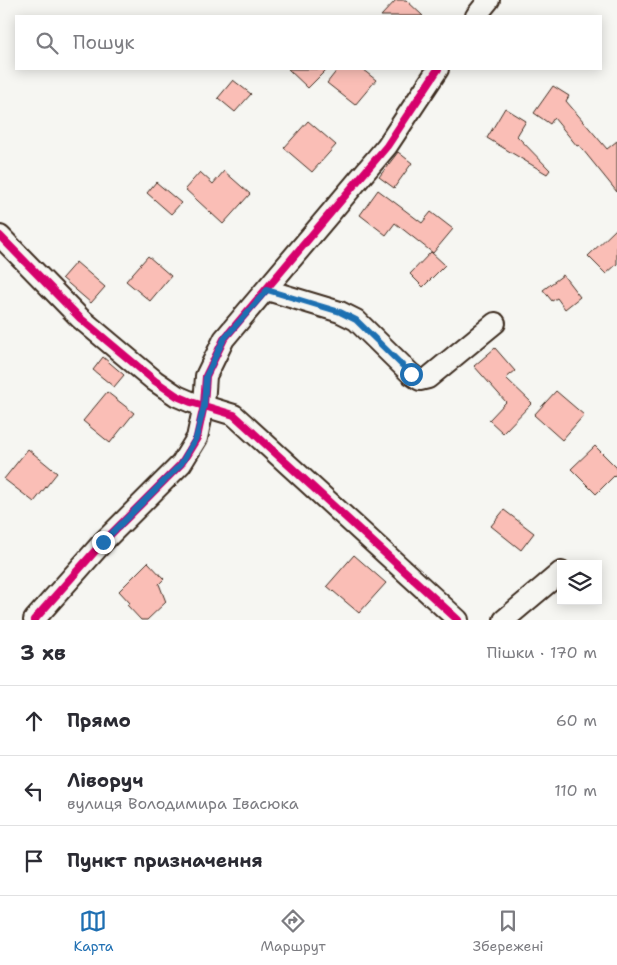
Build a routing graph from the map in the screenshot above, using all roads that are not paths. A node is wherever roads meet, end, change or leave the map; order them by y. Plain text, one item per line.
1 (489, 0) edge
2 (477, 15) edge
3 (437, 70) edge
4 (0, 236) edge
5 (267, 290) junction
6 (495, 323) dead end
7 (204, 406) junction
8 (557, 574) edge
9 (34, 620) edge
10 (458, 620) edge
11 (504, 620) edge

1 - 2 street
3 - 5 street
4 - 7 street
5 - 6 street
5 - 7 street
7 - 9 street
7 - 10 street
8 - 11 street

